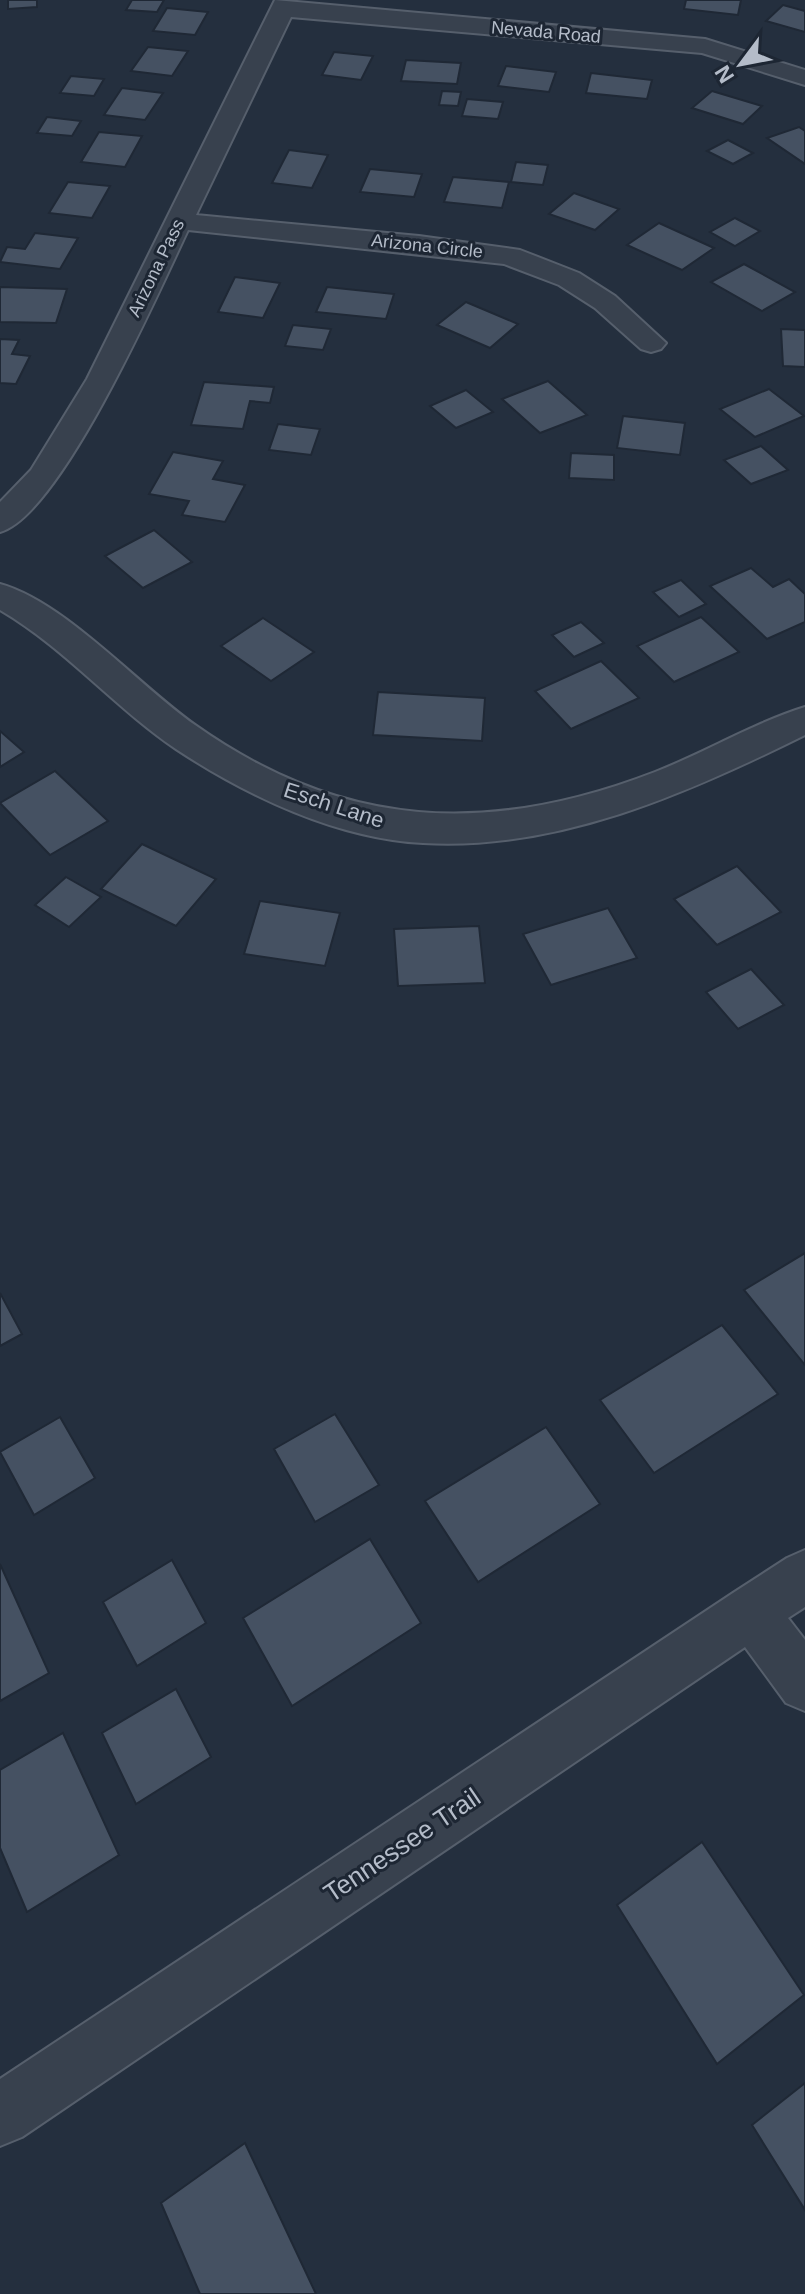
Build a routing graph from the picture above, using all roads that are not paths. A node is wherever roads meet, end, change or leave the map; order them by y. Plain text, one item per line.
1 (285, 5) edge
2 (805, 78) edge
3 (177, 221) junction
4 (651, 343) dead end
5 (0, 521) edge
6 (0, 595) edge
7 (805, 720) edge
8 (805, 1576) edge
9 (751, 1611) junction
10 (805, 1684) edge
11 (0, 2115) edge

1 - 2 street, Nevada Road
1 - 3 street, Arizona Pass
3 - 4 street, Arizona Circle
3 - 5 street, Arizona Pass
6 - 7 street, Esch Lane
8 - 9 street, Tennessee Trail
9 - 10 street
9 - 11 street, Tennessee Trail

